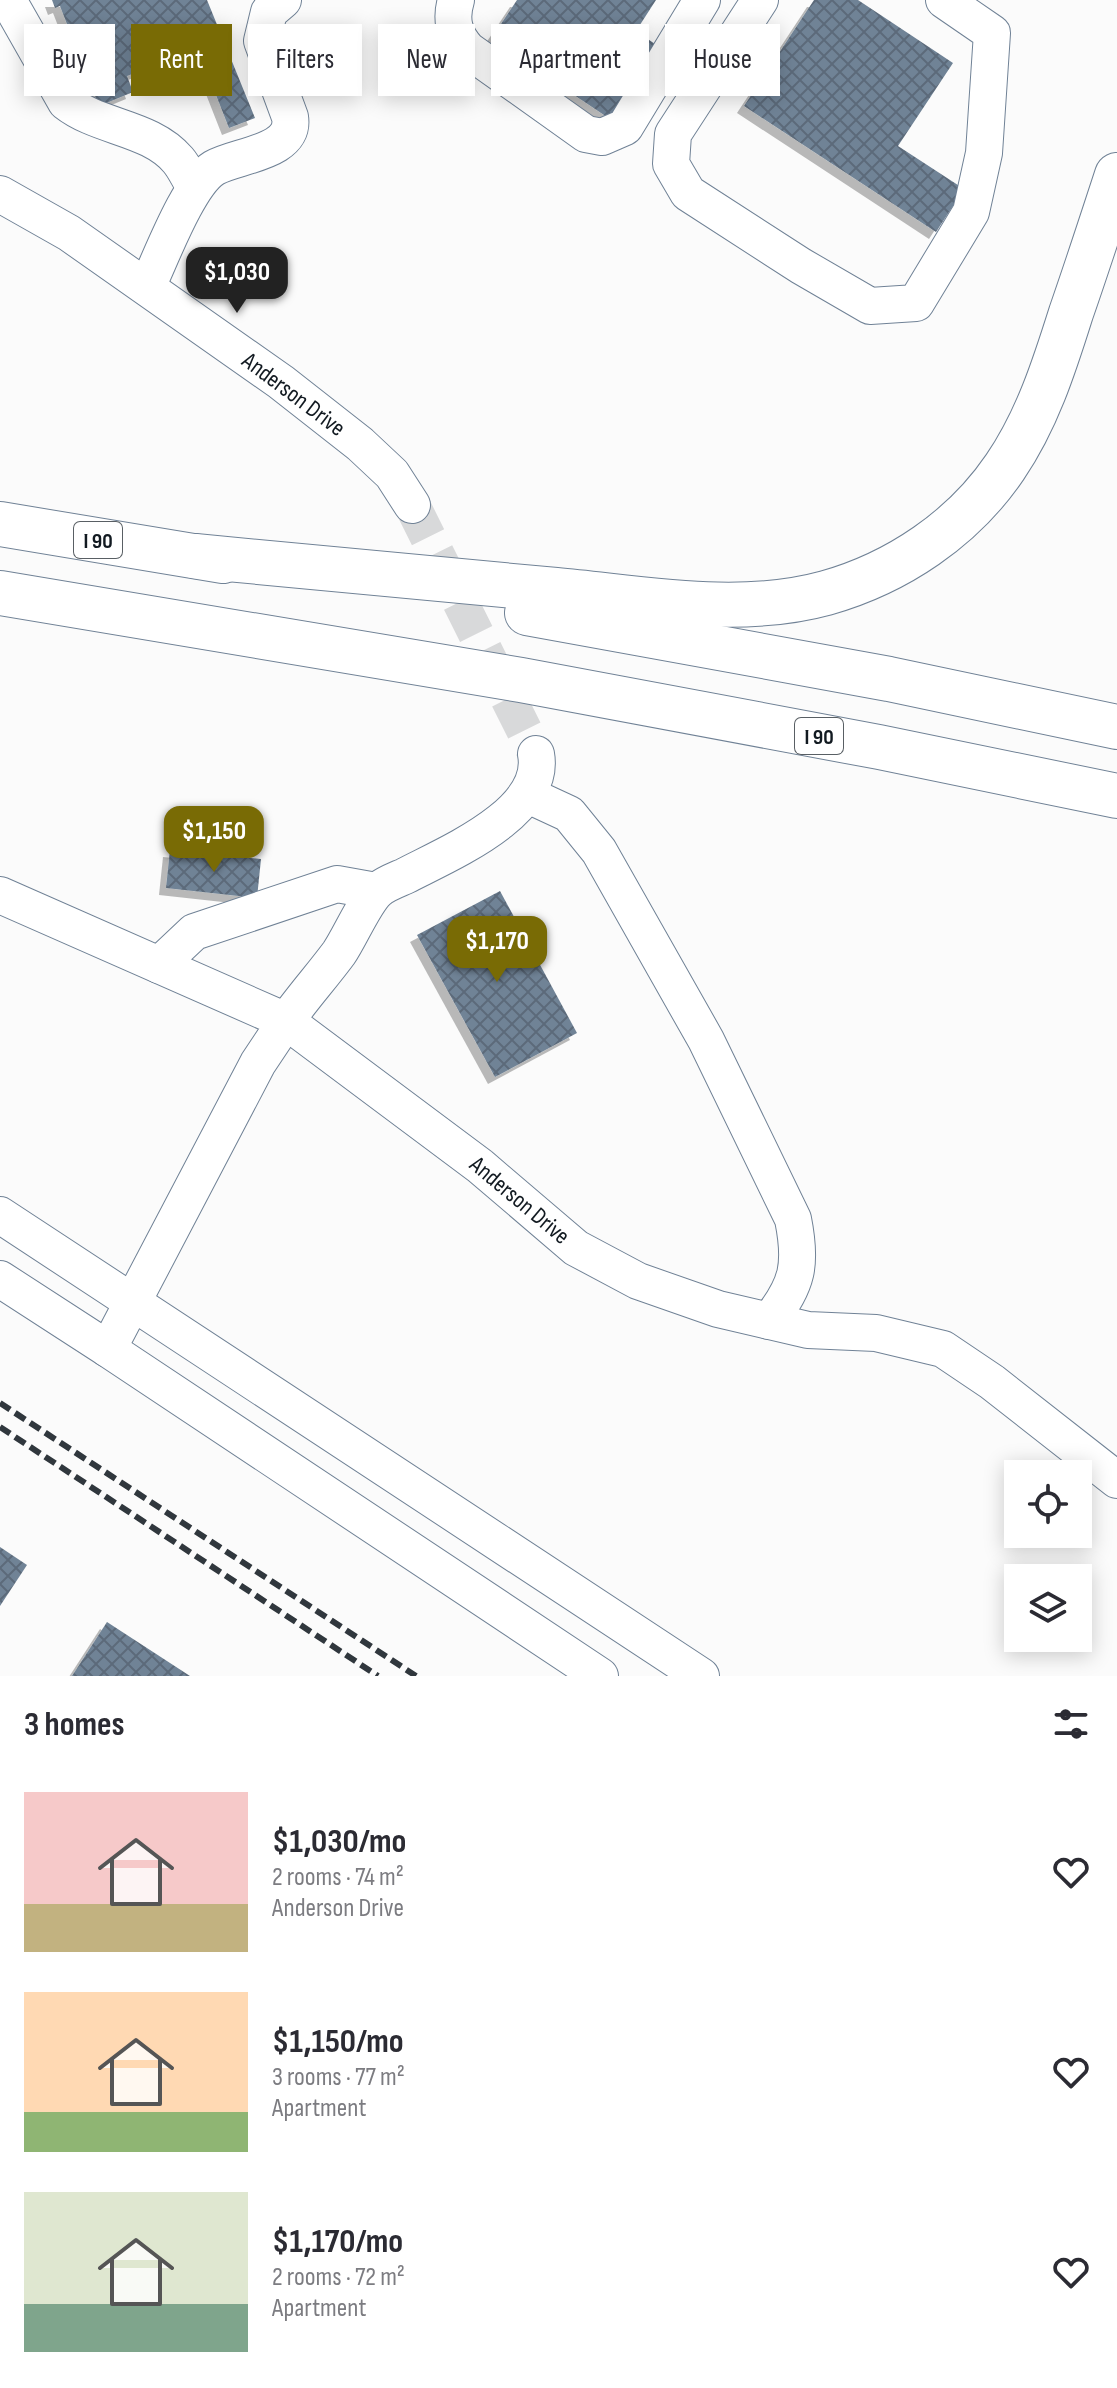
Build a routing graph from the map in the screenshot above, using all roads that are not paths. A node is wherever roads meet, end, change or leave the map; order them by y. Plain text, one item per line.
1 (8, 0) edge
2 (283, 0) edge
3 (456, 0) edge
4 (702, 0) edge
5 (760, 0) edge
6 (944, 0) edge
7 (1117, 175) edge
8 (195, 187) junction
9 (0, 194) edge
10 (147, 287) junction
11 (412, 505) tunnel mouth
12 (0, 524) edge
13 (195, 556) junction
14 (0, 593) edge
15 (1117, 727) edge
16 (536, 754) tunnel mouth
17 (528, 795) junction
18 (1117, 796) edge
19 (376, 891) junction
20 (0, 895) edge
21 (159, 965) junction
22 (286, 1021) junction
23 (0, 1215) edge
24 (0, 1279) edge
25 (132, 1301) junction
26 (769, 1321) junction
27 (108, 1349) junction
28 (1117, 1480) edge
29 (600, 1676) edge
30 (701, 1676) edge

1 - 8 street
2 - 8 street
3 - 4 street
5 - 6 street
7 - 13 highway
8 - 10 street
9 - 10 street, Anderson Drive
10 - 11 street, Anderson Drive
12 - 13 highway, I 90
13 - 15 highway, I 90
14 - 18 highway, I 90
16 - 17 street
17 - 19 street
17 - 26 street
19 - 21 street
19 - 22 street
20 - 21 street, Anderson Drive
21 - 22 street, Anderson Drive
22 - 25 street
22 - 26 street, Anderson Drive
23 - 25 street
24 - 27 street
25 - 27 street
25 - 30 street
26 - 28 street, Anderson Drive
27 - 29 street

